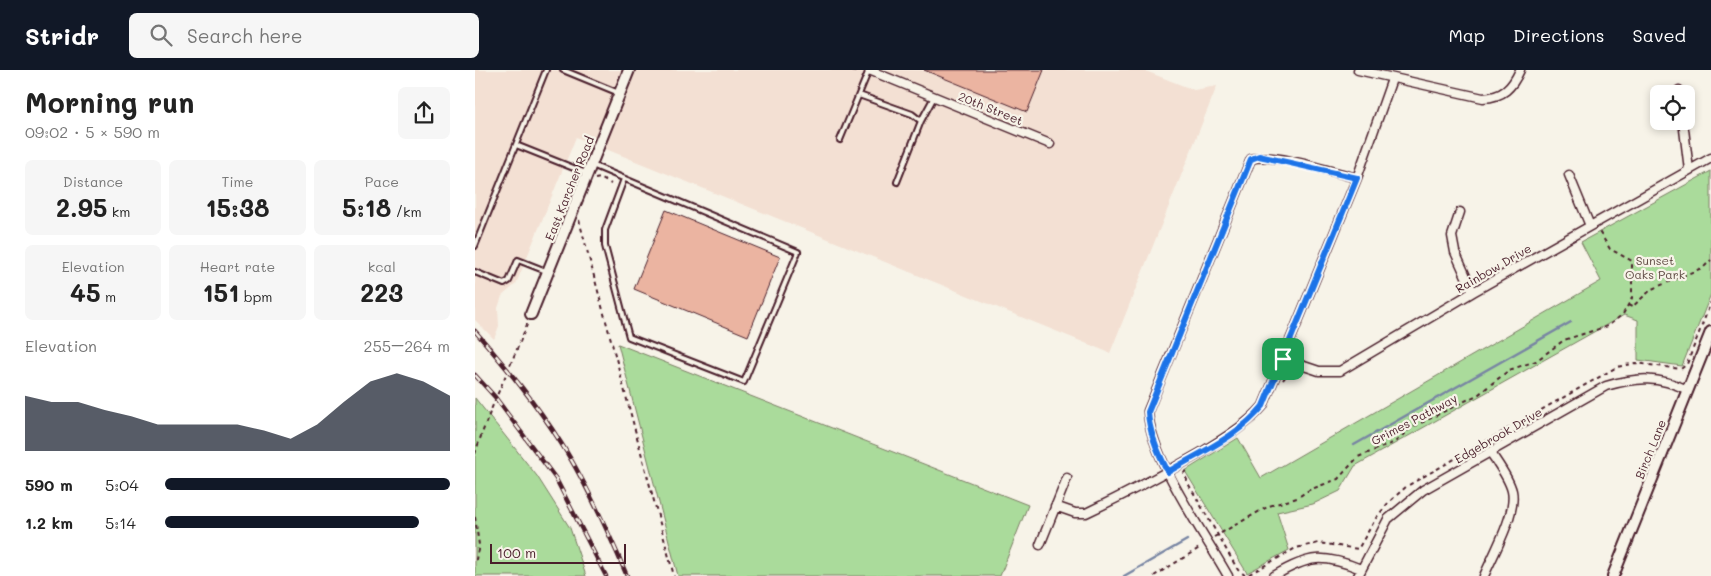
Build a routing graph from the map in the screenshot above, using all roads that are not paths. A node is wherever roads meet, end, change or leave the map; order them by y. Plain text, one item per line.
1 (546, 70) edge
2 (563, 70) edge
3 (629, 70) edge
4 (869, 70) edge
5 (1358, 70) edge
6 (1520, 70) edge
7 (1392, 79) junction
8 (619, 93) junction
9 (859, 95) junction
10 (935, 97) junction
11 (921, 121) junction
12 (1684, 130) edge
13 (840, 140) dead end
14 (516, 144) junction
15 (1049, 144) dead end
16 (1711, 158) edge
17 (590, 169) junction
18 (1689, 170) junction
19 (1569, 175) dead end
20 (1357, 178) junction
21 (624, 179) junction
22 (897, 182) dead end
23 (1460, 212) dead end
24 (1594, 229) junction
25 (475, 246) edge
26 (475, 272) edge
27 (549, 272) junction
28 (1473, 292) junction
29 (531, 314) road end
30 (1711, 332) edge
31 (1283, 359) junction
32 (1688, 390) junction
33 (1491, 453) junction
34 (1168, 472) junction
35 (1067, 478) dead end
36 (1055, 506) junction
37 (1040, 545) dead end
38 (1360, 573) edge
39 (1228, 576) edge
40 (1274, 576) edge
41 (1484, 576) edge
42 (1613, 576) edge

1 - 14 lane
2 - 8 lane
3 - 8 street, East Karcher Road
4 - 9 lane
4 - 10 street, 20th Street
5 - 7 street
6 - 7 street
7 - 20 street
8 - 17 street, East Karcher Road
9 - 11 lane
9 - 13 lane
10 - 11 lane
10 - 15 street, 20th Street
11 - 22 lane
12 - 18 street
14 - 17 lane
14 - 25 lane
16 - 18 street, Rainbow Drive
17 - 21 lane
17 - 27 street, East Karcher Road
18 - 24 street, Rainbow Drive
19 - 24 street
20 - 31 street
20 - 34 street
21 - 21 lane
23 - 28 street
24 - 28 street, Rainbow Drive
26 - 27 lane
27 - 29 street, East Karcher Road
28 - 31 street, Rainbow Drive
30 - 32 street, Birch Lane
31 - 34 street
32 - 33 street, Edgebrook Drive
32 - 42 street, Birch Lane
33 - 38 street, Edgebrook Drive
33 - 41 street
34 - 36 street
34 - 39 street
35 - 36 street
36 - 37 street
38 - 40 street

